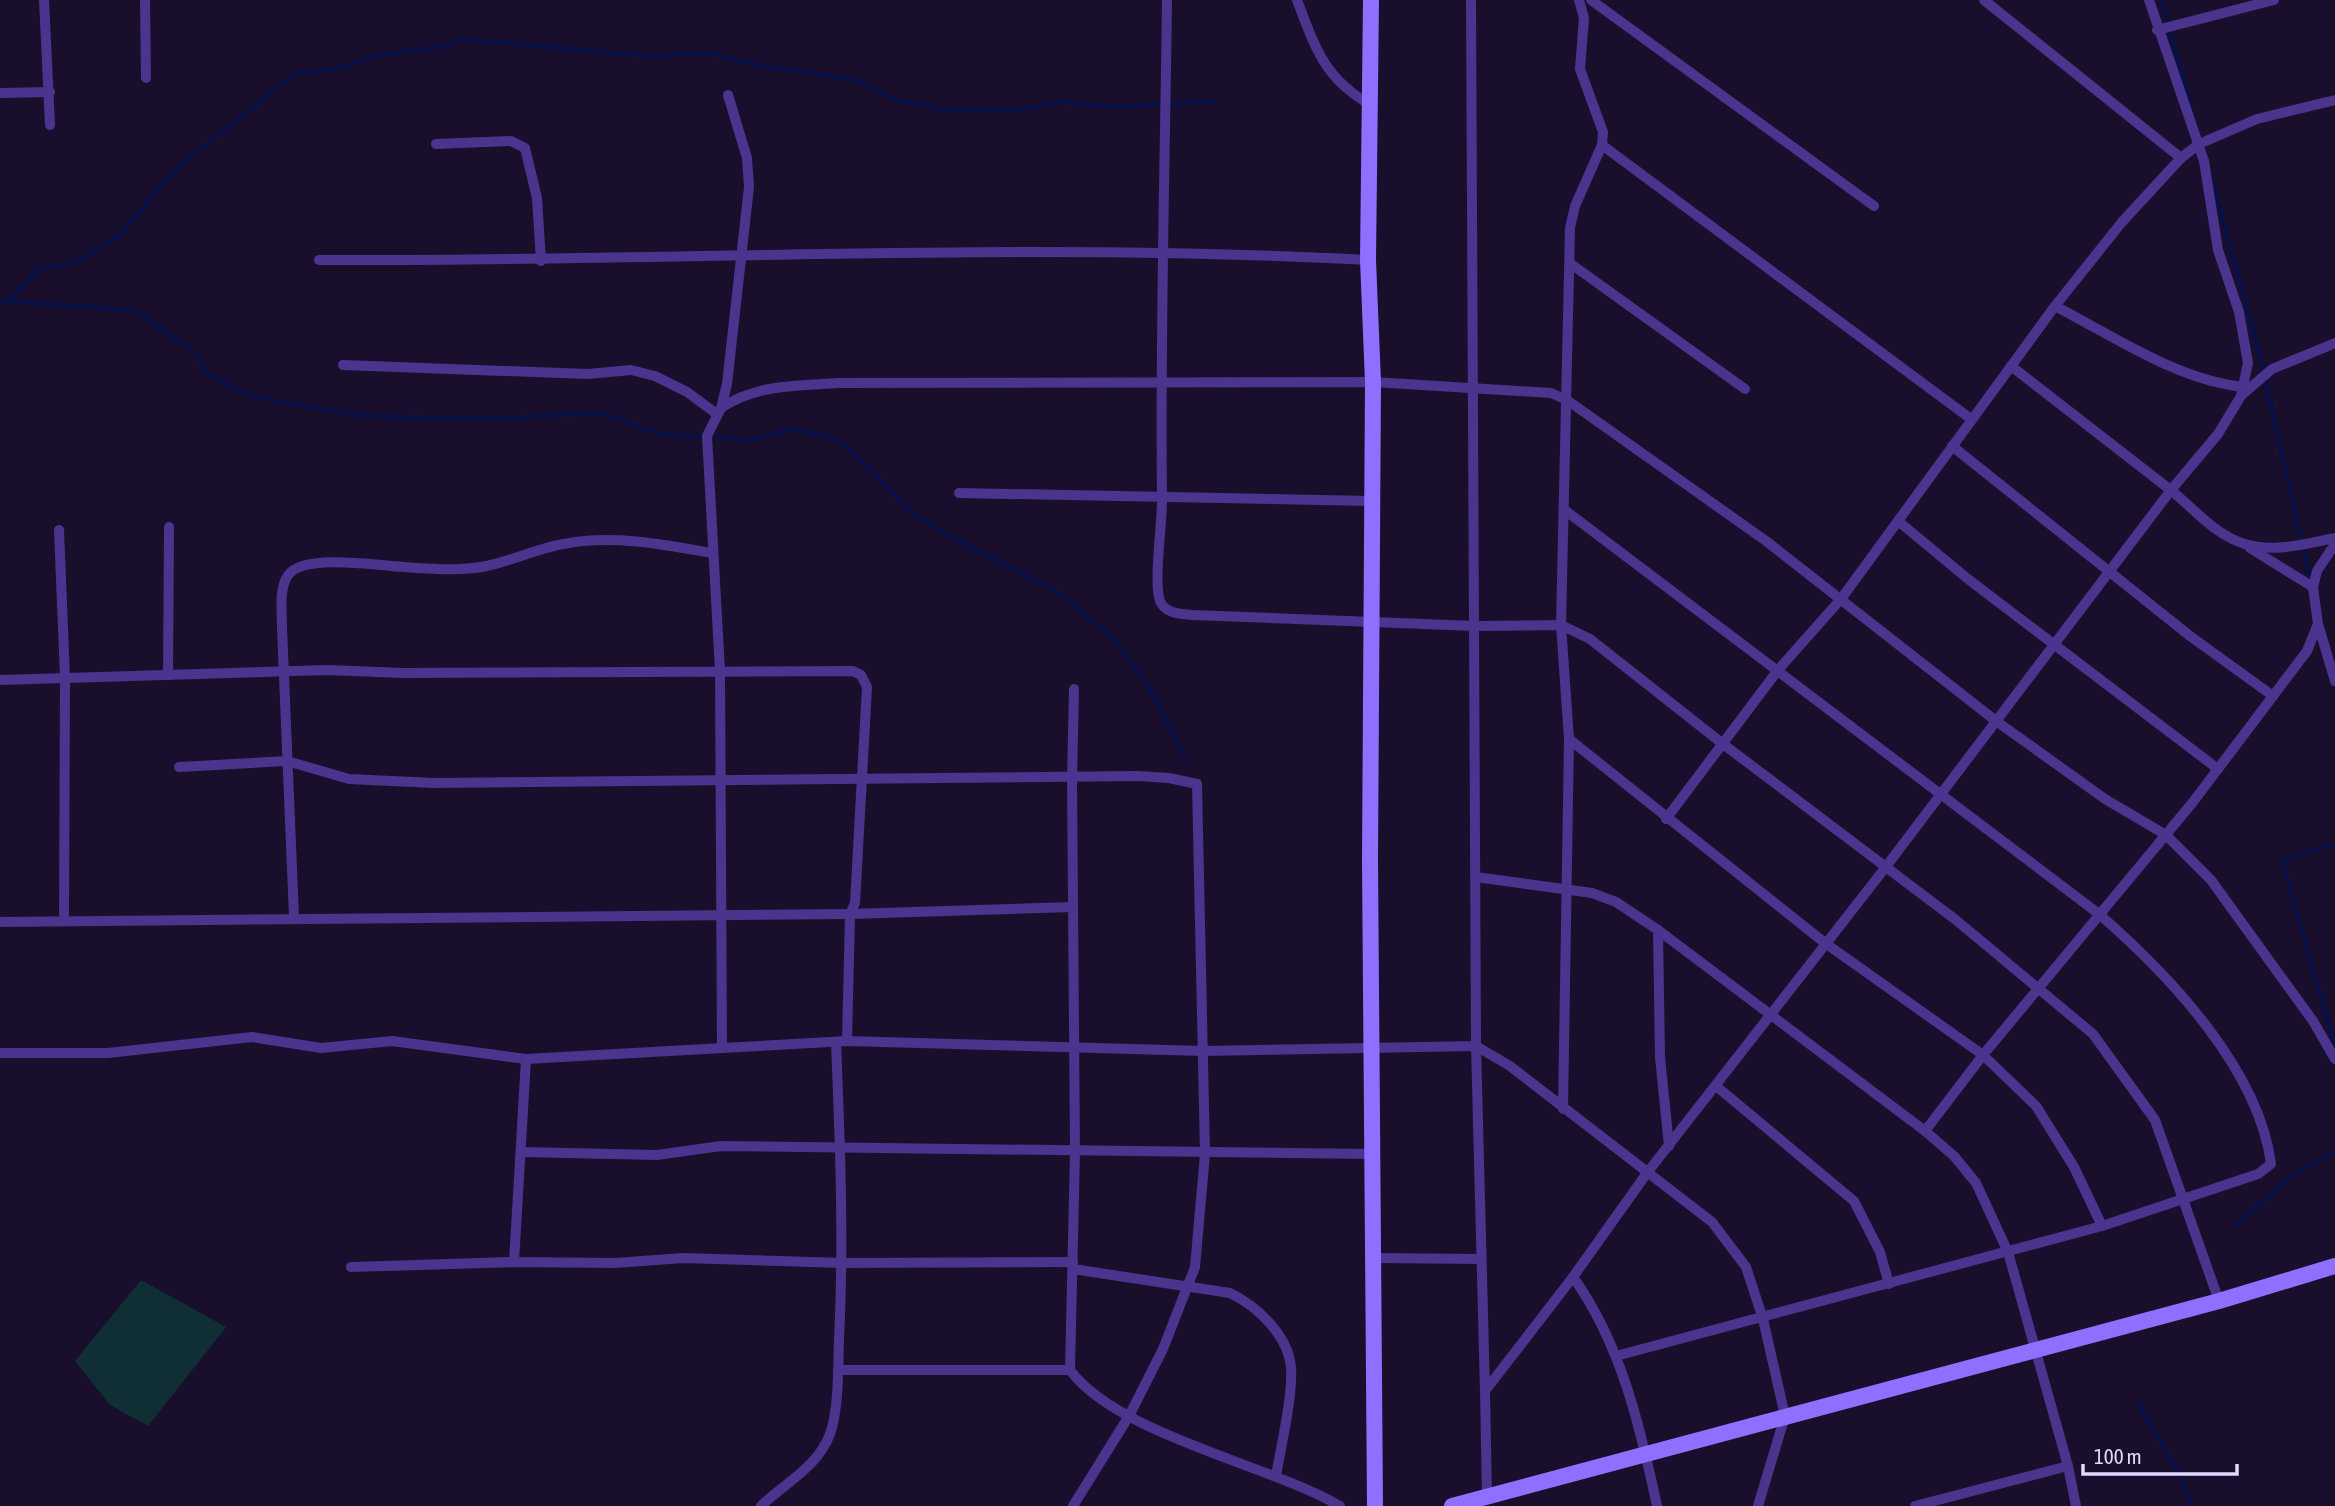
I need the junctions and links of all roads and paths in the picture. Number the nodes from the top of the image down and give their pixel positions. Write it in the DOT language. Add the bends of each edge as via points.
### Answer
graph roads {
  1 [pos="44,0"];
  2 [pos="145,0"];
  3 [pos="1167,0"];
  4 [pos="1297,0"];
  5 [pos="1371,0"];
  6 [pos="1471,0"];
  7 [pos="1579,0"];
  8 [pos="1591,0"];
  9 [pos="1984,0"];
  10 [pos="2149,0"];
  11 [pos="2274,0"];
  12 [pos="2157,30"];
  13 [pos="146,78"];
  14 [pos="50,92"];
  15 [pos="0,93"];
  16 [pos="728,94"];
  17 [pos="2335,100"];
  18 [pos="1371,105"];
  19 [pos="50,125"];
  20 [pos="436,144"];
  21 [pos="2199,144"];
  22 [pos="1602,145"];
  23 [pos="2181,158"];
  24 [pos="1874,205"];
  25 [pos="741,253"];
  26 [pos="1164,253"];
  27 [pos="319,260"];
  28 [pos="1368,260"];
  29 [pos="541,261"];
  30 [pos="1571,264"];
  31 [pos="2055,306"];
  32 [pos="2335,343"];
  33 [pos="343,365"];
  34 [pos="2011,366"];
  35 [pos="1373,382"];
  36 [pos="1160,384"];
  37 [pos="1474,388"];
  38 [pos="1745,389"];
  39 [pos="2242,391"];
  40 [pos="1567,400"];
  41 [pos="719,411"];
  42 [pos="1971,419"];
  43 [pos="1952,446"];
  44 [pos="2171,490"];
  45 [pos="959,494"];
  46 [pos="1163,499"];
  47 [pos="1372,501"];
  48 [pos="1566,511"];
  49 [pos="1898,521"];
  50 [pos="169,527"];
  51 [pos="59,530"];
  52 [pos="2335,538"];
  53 [pos="2244,544"];
  54 [pos="2335,544"];
  55 [pos="712,553"];
  56 [pos="2111,573"];
  57 [pos="2313,587"];
  58 [pos="1841,599"];
  59 [pos="1371,623"];
  60 [pos="2318,624"];
  61 [pos="1561,625"];
  62 [pos="1475,626"];
  63 [pos="2054,645"];
  64 [pos="1779,670"];
  65 [pos="720,671"];
  66 [pos="284,672"];
  67 [pos="168,675"];
  68 [pos="65,677"];
  69 [pos="0,680"];
  70 [pos="2335,681"];
  71 [pos="1074,689"];
  72 [pos="2273,696"];
  73 [pos="1996,720"];
  74 [pos="1569,739"];
  75 [pos="1723,744"];
  76 [pos="287,761"];
  77 [pos="179,767"];
  78 [pos="2218,769"];
  79 [pos="862,777"];
  80 [pos="1072,779"];
  81 [pos="721,782"];
  82 [pos="1938,795"];
  83 [pos="1666,820"];
  84 [pos="2166,835"];
  85 [pos="1885,868"];
  86 [pos="1476,877"];
  87 [pos="1568,887"];
  88 [pos="1073,907"];
  89 [pos="849,914"];
  90 [pos="2099,914"];
  91 [pos="723,916"];
  92 [pos="293,917"];
  93 [pos="64,920"];
  94 [pos="0,922"];
  95 [pos="1658,930"];
  96 [pos="1825,943"];
  97 [pos="2039,987"];
  98 [pos="1771,1015"];
  99 [pos="841,1042"];
  100 [pos="1372,1046"];
  101 [pos="1476,1046"];
  102 [pos="722,1048"];
  103 [pos="1075,1048"];
  104 [pos="1203,1051"];
  105 [pos="0,1053"];
  106 [pos="1983,1055"];
  107 [pos="526,1059"];
  108 [pos="2335,1059"];
  109 [pos="1716,1086"];
  110 [pos="1563,1109"];
  111 [pos="1925,1131"];
  112 [pos="1669,1146"];
  113 [pos="841,1147"];
  114 [pos="521,1152"];
  115 [pos="1075,1152"];
  116 [pos="1205,1154"];
  117 [pos="1374,1154"];
  118 [pos="1647,1173"];
  119 [pos="2183,1199"];
  120 [pos="2102,1226"];
  121 [pos="2008,1252"];
  122 [pos="1375,1258"];
  123 [pos="1481,1259"];
  124 [pos="514,1262"];
  125 [pos="843,1263"];
  126 [pos="1073,1266"];
  127 [pos="2335,1266"];
  128 [pos="351,1267"];
  129 [pos="1573,1276"];
  130 [pos="1889,1284"];
  131 [pos="1190,1287"];
  132 [pos="2219,1301"];
  133 [pos="1763,1319"];
  134 [pos="2036,1349"];
  135 [pos="1616,1356"];
  136 [pos="838,1370"];
  137 [pos="1070,1370"];
  138 [pos="1485,1391"];
  139 [pos="1129,1416"];
  140 [pos="1785,1416"];
  141 [pos="1646,1453"];
  142 [pos="2068,1466"];
  143 [pos="1276,1476"];
  144 [pos="1487,1496"];
  145 [pos="1944,1503"];
  146 [pos="1459,1505"];
  147 [pos="761,1506"];
  148 [pos="1073,1506"];
  149 [pos="1340,1506"];
  150 [pos="1375,1506"];
  151 [pos="1657,1506"];
  152 [pos="1758,1506"];
  153 [pos="1914,1506"];
  154 [pos="2076,1506"];
  1 -- 14 [label="street"];
  2 -- 13 [label="street"];
  3 -- 26 [label="street"];
  4 -- 18 [label="street" via="1320,60 1353,95"];
  5 -- 18 [label="main road"];
  6 -- 37 [label="street"];
  7 -- 22 [label="street" via="1584,18 1580,69 1603,132"];
  8 -- 24 [label="street"];
  9 -- 23 [label="street"];
  10 -- 12 [label="street"];
  11 -- 12 [label="street"];
  12 -- 21 [label="street"];
  14 -- 15 [label="street"];
  14 -- 19 [label="street"];
  16 -- 25 [label="street" via="747,158"];
  17 -- 21 [label="street" via="2257,119"];
  18 -- 28 [label="main road"];
  20 -- 29 [label="street" via="511,141 525,148 537,198"];
  21 -- 23 [label="street"];
  21 -- 39 [label="street" via="2220,257 2246,340 2248,363"];
  22 -- 30 [label="street" via="1575,206"];
  22 -- 42 [label="street"];
  23 -- 31 [label="street"];
  25 -- 26 [label="street"];
  25 -- 29 [label="street"];
  25 -- 41 [label="street" via="735,330"];
  26 -- 28 [label="street"];
  26 -- 36 [label="street"];
  27 -- 29 [label="street"];
  28 -- 35 [label="main road"];
  30 -- 38 [label="street"];
  30 -- 40 [label="street"];
  31 -- 34 [label="street"];
  31 -- 39 [label="street" via="2193,376"];
  32 -- 39 [label="street" via="2272,369"];
  33 -- 41 [label="street" via="588,374 631,370 655,376"];
  34 -- 42 [label="street"];
  34 -- 44 [label="street"];
  35 -- 36 [label="street"];
  35 -- 37 [label="street"];
  35 -- 47 [label="main road"];
  36 -- 41 [label="street" via="838,383 762,389 734,398"];
  36 -- 46 [label="street"];
  37 -- 40 [label="street" via="1551,393"];
  37 -- 62 [label="street"];
  39 -- 44 [label="street" via="2218,433"];
  40 -- 48 [label="street"];
  40 -- 58 [label="street"];
  41 -- 55 [label="street" via="707,436"];
  42 -- 43 [label="street"];
  43 -- 49 [label="street"];
  43 -- 56 [label="street"];
  44 -- 53 [label="street" via="2222,534"];
  44 -- 56 [label="street"];
  45 -- 46 [label="street"];
  46 -- 47 [label="street"];
  46 -- 59 [label="street" via="1159,588 1160,601 1169,611"];
  47 -- 59 [label="main road"];
  48 -- 61 [label="street"];
  48 -- 64 [label="street"];
  49 -- 58 [label="street"];
  49 -- 63 [label="street"];
  50 -- 67 [label="street"];
  51 -- 68 [label="street"];
  52 -- 53 [label="street" via="2288,548"];
  53 -- 57 [label="street"];
  54 -- 57 [label="street" via="2316,571"];
  55 -- 65 [label="street"];
  55 -- 66 [label="street" via="603,540 570,542 483,566 304,564 290,572 283,588"];
  56 -- 63 [label="street"];
  56 -- 72 [label="street"];
  57 -- 60 [label="street"];
  58 -- 64 [label="street"];
  58 -- 73 [label="street"];
  59 -- 62 [label="street"];
  59 -- 100 [label="main road"];
  60 -- 70 [label="street"];
  60 -- 72 [label="street" via="2307,651"];
  61 -- 62 [label="street"];
  61 -- 74 [label="street"];
  61 -- 75 [label="street" via="1590,639"];
  62 -- 86 [label="street"];
  63 -- 73 [label="street"];
  63 -- 78 [label="street"];
  64 -- 75 [label="street"];
  64 -- 82 [label="street"];
  65 -- 66 [label="street"];
  65 -- 79 [label="street" via="853,671 861,675 867,687"];
  65 -- 81 [label="street"];
  66 -- 67 [label="street"];
  66 -- 76 [label="street"];
  67 -- 68 [label="street"];
  68 -- 69 [label="street"];
  68 -- 93 [label="street"];
  71 -- 80 [label="street"];
  72 -- 78 [label="street"];
  73 -- 82 [label="street"];
  73 -- 84 [label="street" via="2105,799"];
  74 -- 83 [label="street"];
  74 -- 87 [label="street"];
  75 -- 83 [label="street"];
  75 -- 85 [label="street"];
  76 -- 77 [label="street"];
  76 -- 81 [label="street" via="337,777 402,783"];
  76 -- 92 [label="street"];
  78 -- 84 [label="street"];
  79 -- 80 [label="street"];
  79 -- 81 [label="street"];
  79 -- 89 [label="street" via="855,902"];
  80 -- 88 [label="street"];
  80 -- 104 [label="street" via="1170,778 1199,788"];
  81 -- 91 [label="street"];
  82 -- 85 [label="street"];
  82 -- 90 [label="street"];
  83 -- 96 [label="street"];
  84 -- 90 [label="street"];
  84 -- 108 [label="street" via="2218,889 2314,1021"];
  85 -- 96 [label="street"];
  85 -- 97 [label="street"];
  86 -- 87 [label="street"];
  86 -- 101 [label="street"];
  87 -- 95 [label="street" via="1616,902"];
  87 -- 110 [label="street"];
  88 -- 89 [label="street"];
  88 -- 103 [label="street"];
  89 -- 91 [label="street"];
  89 -- 99 [label="street"];
  90 -- 97 [label="street"];
  90 -- 119 [label="street" via="2148,956 2192,1006 2233,1064 2270,1154 2268,1170"];
  91 -- 92 [label="street"];
  91 -- 102 [label="street"];
  92 -- 93 [label="street"];
  93 -- 94 [label="street"];
  95 -- 98 [label="street"];
  95 -- 112 [label="street" via="1660,1057"];
  96 -- 98 [label="street"];
  96 -- 106 [label="street"];
  97 -- 106 [label="street"];
  97 -- 119 [label="street" via="2093,1034 2132,1085 2155,1120"];
  98 -- 109 [label="street"];
  98 -- 111 [label="street"];
  99 -- 102 [label="street"];
  99 -- 103 [label="street"];
  99 -- 113 [label="street"];
  100 -- 101 [label="street"];
  100 -- 104 [label="street"];
  100 -- 117 [label="main road"];
  101 -- 110 [label="street" via="1510,1066"];
  101 -- 123 [label="street"];
  102 -- 107 [label="street"];
  103 -- 104 [label="street"];
  103 -- 115 [label="street"];
  104 -- 116 [label="street"];
  105 -- 107 [label="street" via="122,1052 252,1037 313,1048 392,1041"];
  106 -- 111 [label="street"];
  106 -- 120 [label="street" via="2043,1116"];
  107 -- 114 [label="street"];
  109 -- 112 [label="street"];
  109 -- 130 [label="street" via="1854,1201 1880,1252"];
  110 -- 118 [label="street"];
  111 -- 121 [label="street" via="1976,1183"];
  112 -- 118 [label="street"];
  113 -- 114 [label="street" via="721,1146 657,1155"];
  113 -- 115 [label="street"];
  113 -- 125 [label="street"];
  114 -- 124 [label="street"];
  115 -- 116 [label="street"];
  115 -- 126 [label="street"];
  116 -- 117 [label="street"];
  116 -- 131 [label="street"];
  117 -- 122 [label="main road"];
  118 -- 129 [label="street"];
  118 -- 133 [label="street" via="1712,1222 1732,1244 1746,1267"];
  119 -- 120 [label="street"];
  119 -- 132 [label="street"];
  120 -- 121 [label="street"];
  121 -- 130 [label="street"];
  121 -- 134 [label="street"];
  122 -- 123 [label="street"];
  122 -- 150 [label="main road"];
  123 -- 138 [label="street"];
  124 -- 125 [label="street" via="700,1258"];
  124 -- 128 [label="street"];
  125 -- 126 [label="street"];
  125 -- 136 [label="street"];
  126 -- 131 [label="street"];
  126 -- 137 [label="street"];
  127 -- 132 [label="main road"];
  129 -- 135 [label="street"];
  129 -- 138 [label="street"];
  130 -- 133 [label="street"];
  131 -- 139 [label="street"];
  131 -- 143 [label="street" via="1230,1293 1251,1303 1285,1349 1291,1366"];
  132 -- 134 [label="main road"];
  133 -- 135 [label="street"];
  133 -- 140 [label="street"];
  134 -- 140 [label="main road"];
  134 -- 142 [label="street"];
  135 -- 141 [label="street"];
  136 -- 137 [label="street"];
  136 -- 147 [label="street" via="831,1433 820,1453"];
  137 -- 139 [label="street" via="1093,1395"];
  138 -- 144 [label="street"];
  139 -- 143 [label="street"];
  139 -- 148 [label="street"];
  140 -- 141 [label="main road"];
  140 -- 152 [label="street"];
  141 -- 144 [label="main road"];
  141 -- 151 [label="street"];
  142 -- 145 [label="street"];
  142 -- 154 [label="street"];
  143 -- 149 [label="street"];
  144 -- 146 [label="main road"];
  145 -- 153 [label="street"];
}
